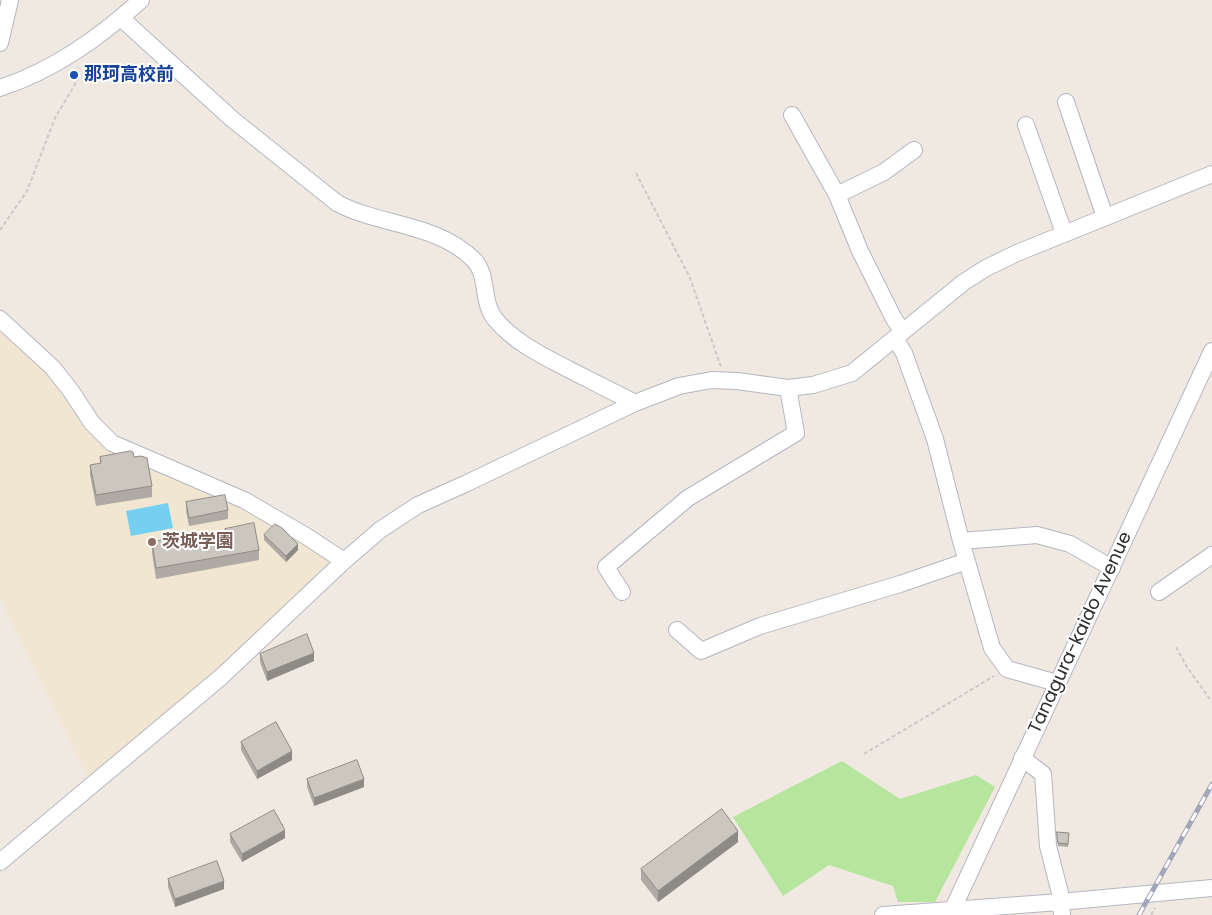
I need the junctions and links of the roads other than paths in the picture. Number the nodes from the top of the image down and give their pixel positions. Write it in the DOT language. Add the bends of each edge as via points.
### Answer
graph roads {
  1 [pos="10,0"];
  2 [pos="141,0"];
  3 [pos="121,18"];
  4 [pos="0,43"];
  5 [pos="1,85"];
  6 [pos="1066,102"];
  7 [pos="792,115"];
  8 [pos="1026,125"];
  9 [pos="914,150"];
  10 [pos="1212,174"];
  11 [pos="837,195"];
  12 [pos="1105,218"];
  13 [pos="1064,233"];
  14 [pos="0,319"];
  15 [pos="899,336"];
  16 [pos="1212,351"];
  17 [pos="788,388"];
  18 [pos="635,403"];
  19 [pos="961,541"];
  20 [pos="1212,555"];
  21 [pos="344,561"];
  22 [pos="967,561"];
  23 [pos="1112,568"];
  24 [pos="622,592"];
  25 [pos="1158,592"];
  26 [pos="677,630"];
  27 [pos="1057,683"];
  28 [pos="1022,758"];
  29 [pos="0,862"];
  30 [pos="1212,888"];
  31 [pos="1061,908"];
  32 [pos="951,913"];
  33 [pos="883,915"];
  1 -- 4 [label="street"];
  2 -- 3 [label="street"];
  3 -- 5 [label="street" via="79,49 33,75"];
  3 -- 18 [label="street" via="232,119 337,203 352,211 423,230 456,245 474,259 480,268 494,318 527,348"];
  6 -- 12 [label="street"];
  7 -- 11 [label="street"];
  8 -- 13 [label="street"];
  9 -- 11 [label="street" via="884,172"];
  10 -- 12 [label="street"];
  11 -- 15 [label="street"];
  12 -- 13 [label="street"];
  13 -- 15 [label="street" via="986,268 964,282"];
  14 -- 21 [label="street" via="53,368 92,423 112,443 244,500"];
  15 -- 17 [label="street" via="852,373 813,385"];
  15 -- 19 [label="street" via="935,439"];
  16 -- 23 [label="street, Tanagura-kaido Avenue"];
  17 -- 18 [label="street" via="712,380 679,386"];
  17 -- 24 [label="street" via="796,433 688,498 606,568"];
  18 -- 21 [label="street" via="418,505 380,530"];
  19 -- 22 [label="street"];
  19 -- 23 [label="street" via="1037,535 1070,544"];
  20 -- 25 [label="street"];
  21 -- 29 [label="street" via="221,677"];
  22 -- 26 [label="street" via="760,626 700,651"];
  22 -- 27 [label="street" via="992,648 1007,669"];
  23 -- 27 [label="street, Tanagura-kaido Avenue"];
  27 -- 28 [label="street, Tanagura-kaido Avenue"];
  28 -- 31 [label="street" via="1043,774 1048,846"];
  28 -- 32 [label="street, Tanagura-kaido Avenue"];
  30 -- 31 [label="street"];
  31 -- 32 [label="street"];
  32 -- 33 [label="street"];
}
